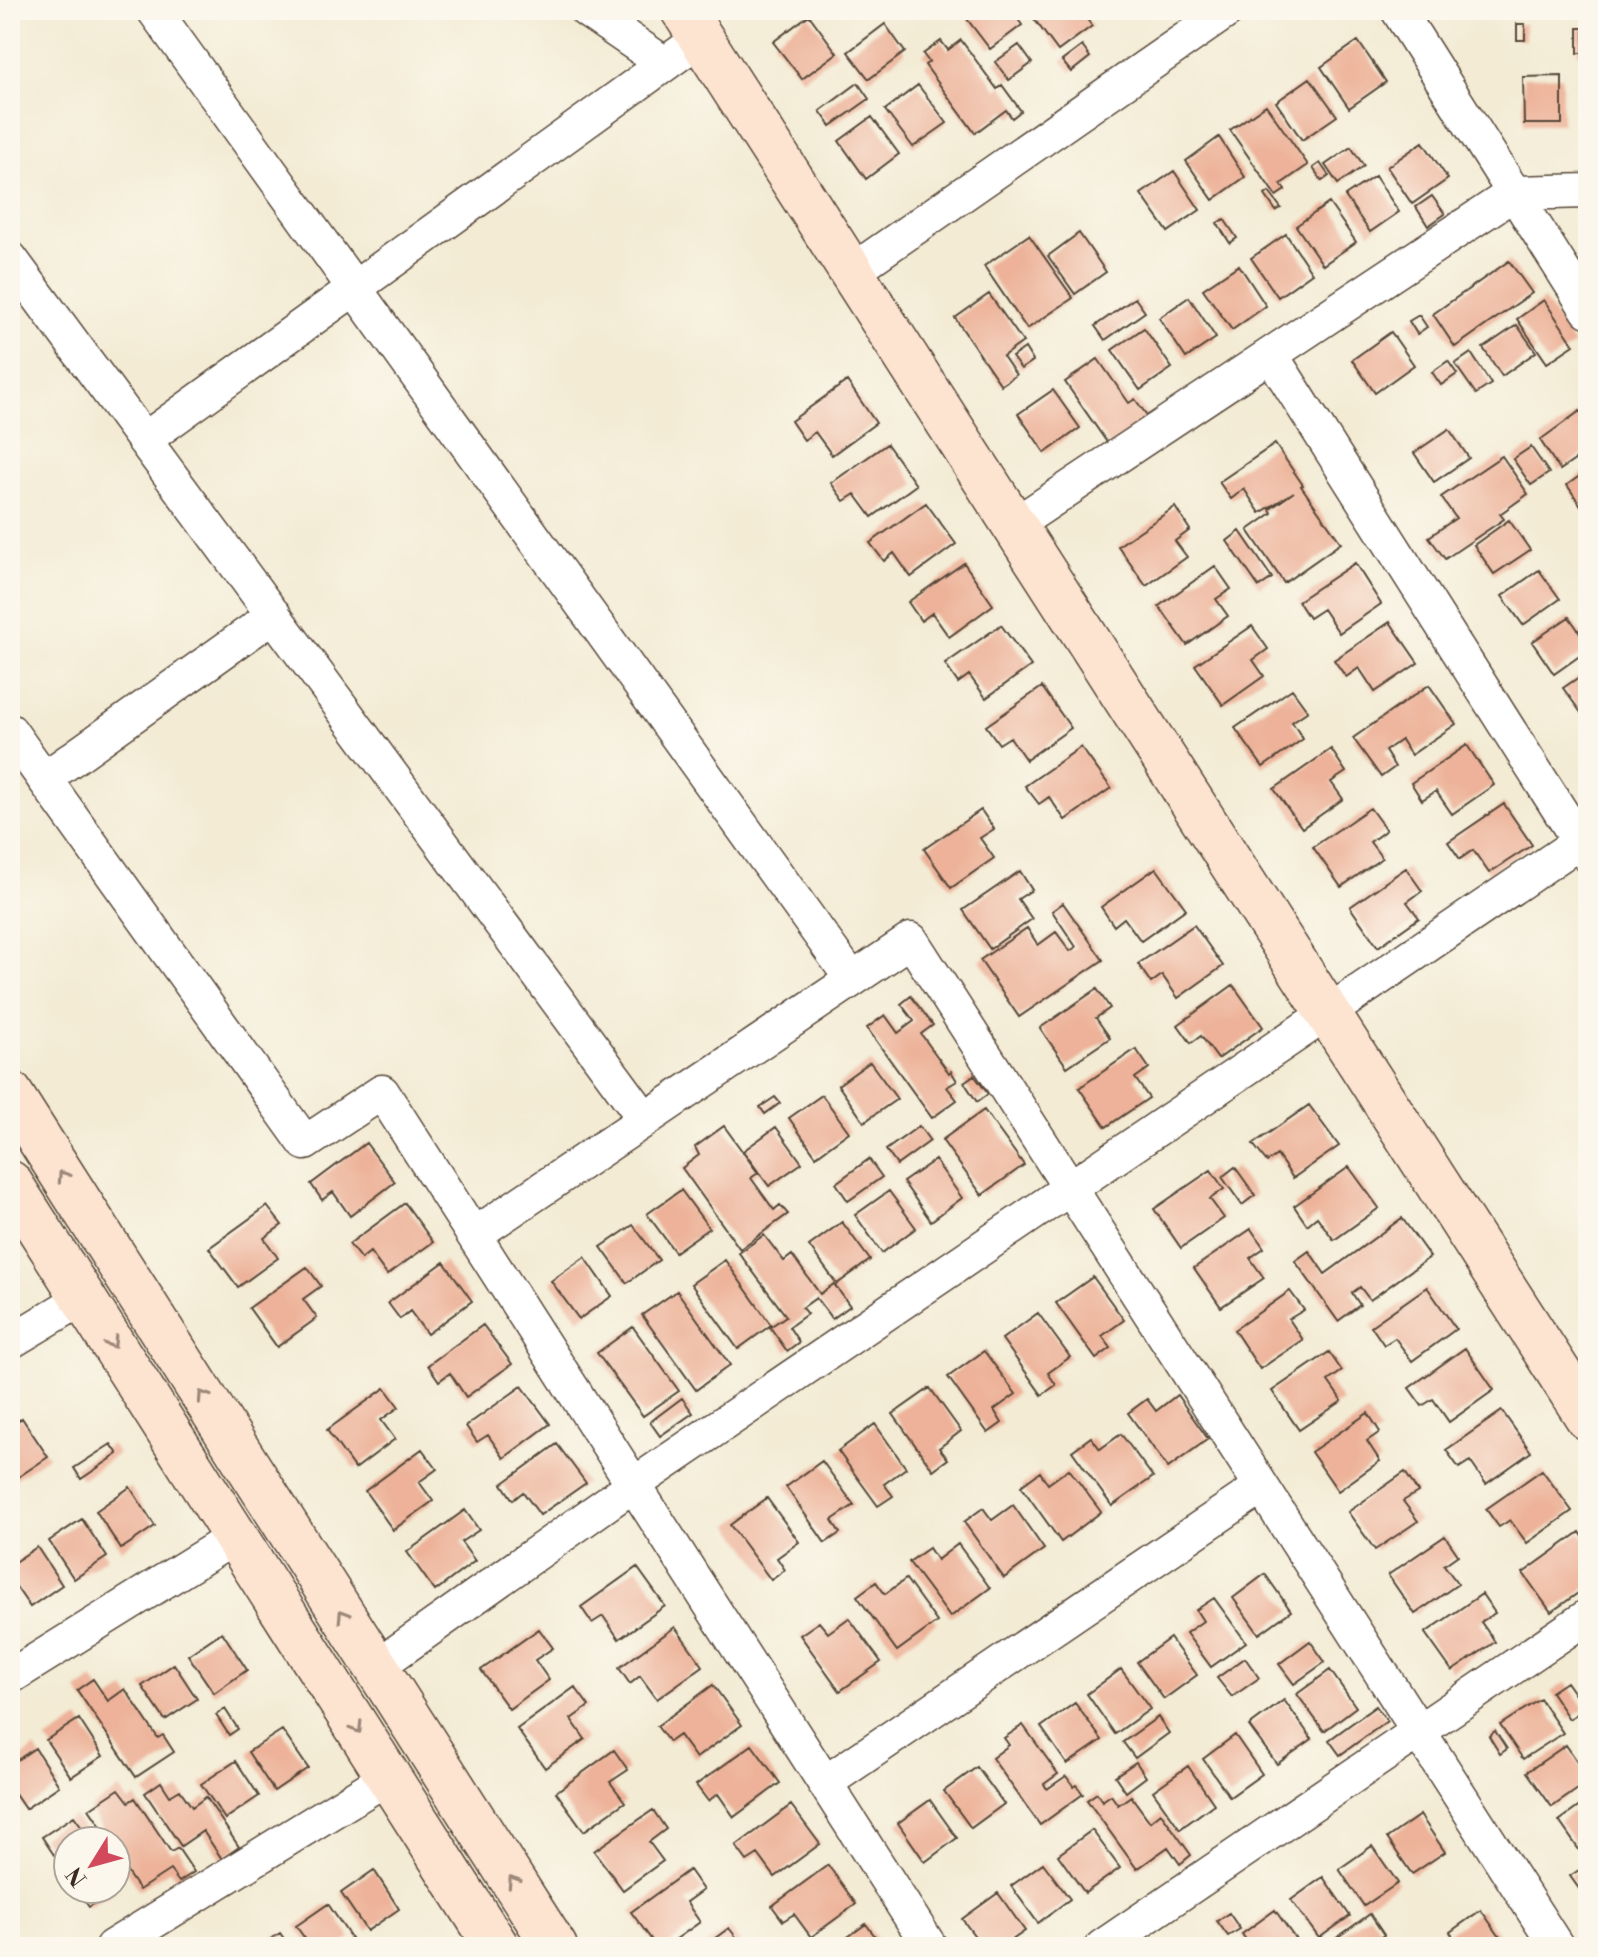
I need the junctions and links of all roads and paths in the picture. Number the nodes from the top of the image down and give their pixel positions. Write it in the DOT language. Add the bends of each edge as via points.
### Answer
graph roads {
  1 [pos="154,10"];
  2 [pos="586,10"];
  3 [pos="1228,10"];
  4 [pos="1398,10"];
  5 [pos="695,20"];
  6 [pos="665,64"];
  7 [pos="1588,191"];
  8 [pos="1514,193"];
  9 [pos="10,258"];
  10 [pos="851,272"];
  11 [pos="354,288"];
  12 [pos="1588,310"];
  13 [pos="1271,355"];
  14 [pos="144,440"];
  15 [pos="1014,525"];
  16 [pos="274,615"];
  17 [pos="10,731"];
  18 [pos="44,779"];
  19 [pos="1585,844"];
  20 [pos="852,979"];
  21 [pos="1328,1013"];
  22 [pos="10,1093"];
  23 [pos="645,1119"];
  24 [pos="10,1183"];
  25 [pos="1070,1189"];
  26 [pos="474,1235"];
  27 [pos="83,1298"];
  28 [pos="10,1342"];
  29 [pos="1588,1418"];
  30 [pos="633,1485"];
  31 [pos="1261,1487"];
  32 [pos="235,1537"];
  33 [pos="1588,1616"];
  34 [pos="376,1667"];
  35 [pos="10,1677"];
  36 [pos="1419,1732"];
  37 [pos="388,1777"];
  38 [pos="825,1783"];
  39 [pos="112,1947"];
  40 [pos="497,1947"];
  41 [pos="555,1947"];
  42 [pos="930,1947"];
  43 [pos="1102,1947"];
  44 [pos="1557,1947"];
  1 -- 11 [label="street"];
  2 -- 6 [label="street"];
  3 -- 10 [label="street"];
  4 -- 8 [label="street"];
  5 -- 6 [label="street"];
  5 -- 10 [label="street"];
  6 -- 11 [label="street"];
  7 -- 8 [label="street"];
  8 -- 12 [label="street"];
  8 -- 13 [label="street"];
  9 -- 14 [label="street"];
  10 -- 15 [label="street"];
  11 -- 14 [label="street"];
  11 -- 20 [label="street"];
  13 -- 15 [label="street"];
  13 -- 19 [label="street"];
  14 -- 16 [label="street"];
  15 -- 21 [label="street"];
  16 -- 18 [label="street"];
  16 -- 23 [label="street"];
  17 -- 18 [label="street"];
  18 -- 26 [label="street" via="305,1143 382,1092"];
  19 -- 21 [label="street"];
  20 -- 23 [label="street"];
  20 -- 25 [label="street" via="911,940"];
  21 -- 25 [label="street"];
  21 -- 29 [label="street"];
  34 -- 22 [label="street, one-way"];
  23 -- 26 [label="street"];
  24 -- 27 [label="street"];
  25 -- 30 [label="street"];
  25 -- 31 [label="street"];
  26 -- 30 [label="street"];
  27 -- 28 [label="street"];
  27 -- 32 [label="street, one-way"];
  30 -- 34 [label="street"];
  30 -- 38 [label="street"];
  31 -- 36 [label="street"];
  31 -- 38 [label="street"];
  32 -- 35 [label="street"];
  32 -- 37 [label="street, one-way"];
  33 -- 36 [label="street"];
  41 -- 34 [label="street, one-way"];
  36 -- 43 [label="street"];
  36 -- 44 [label="street"];
  37 -- 39 [label="street"];
  37 -- 40 [label="street"];
  38 -- 42 [label="street"];
}
